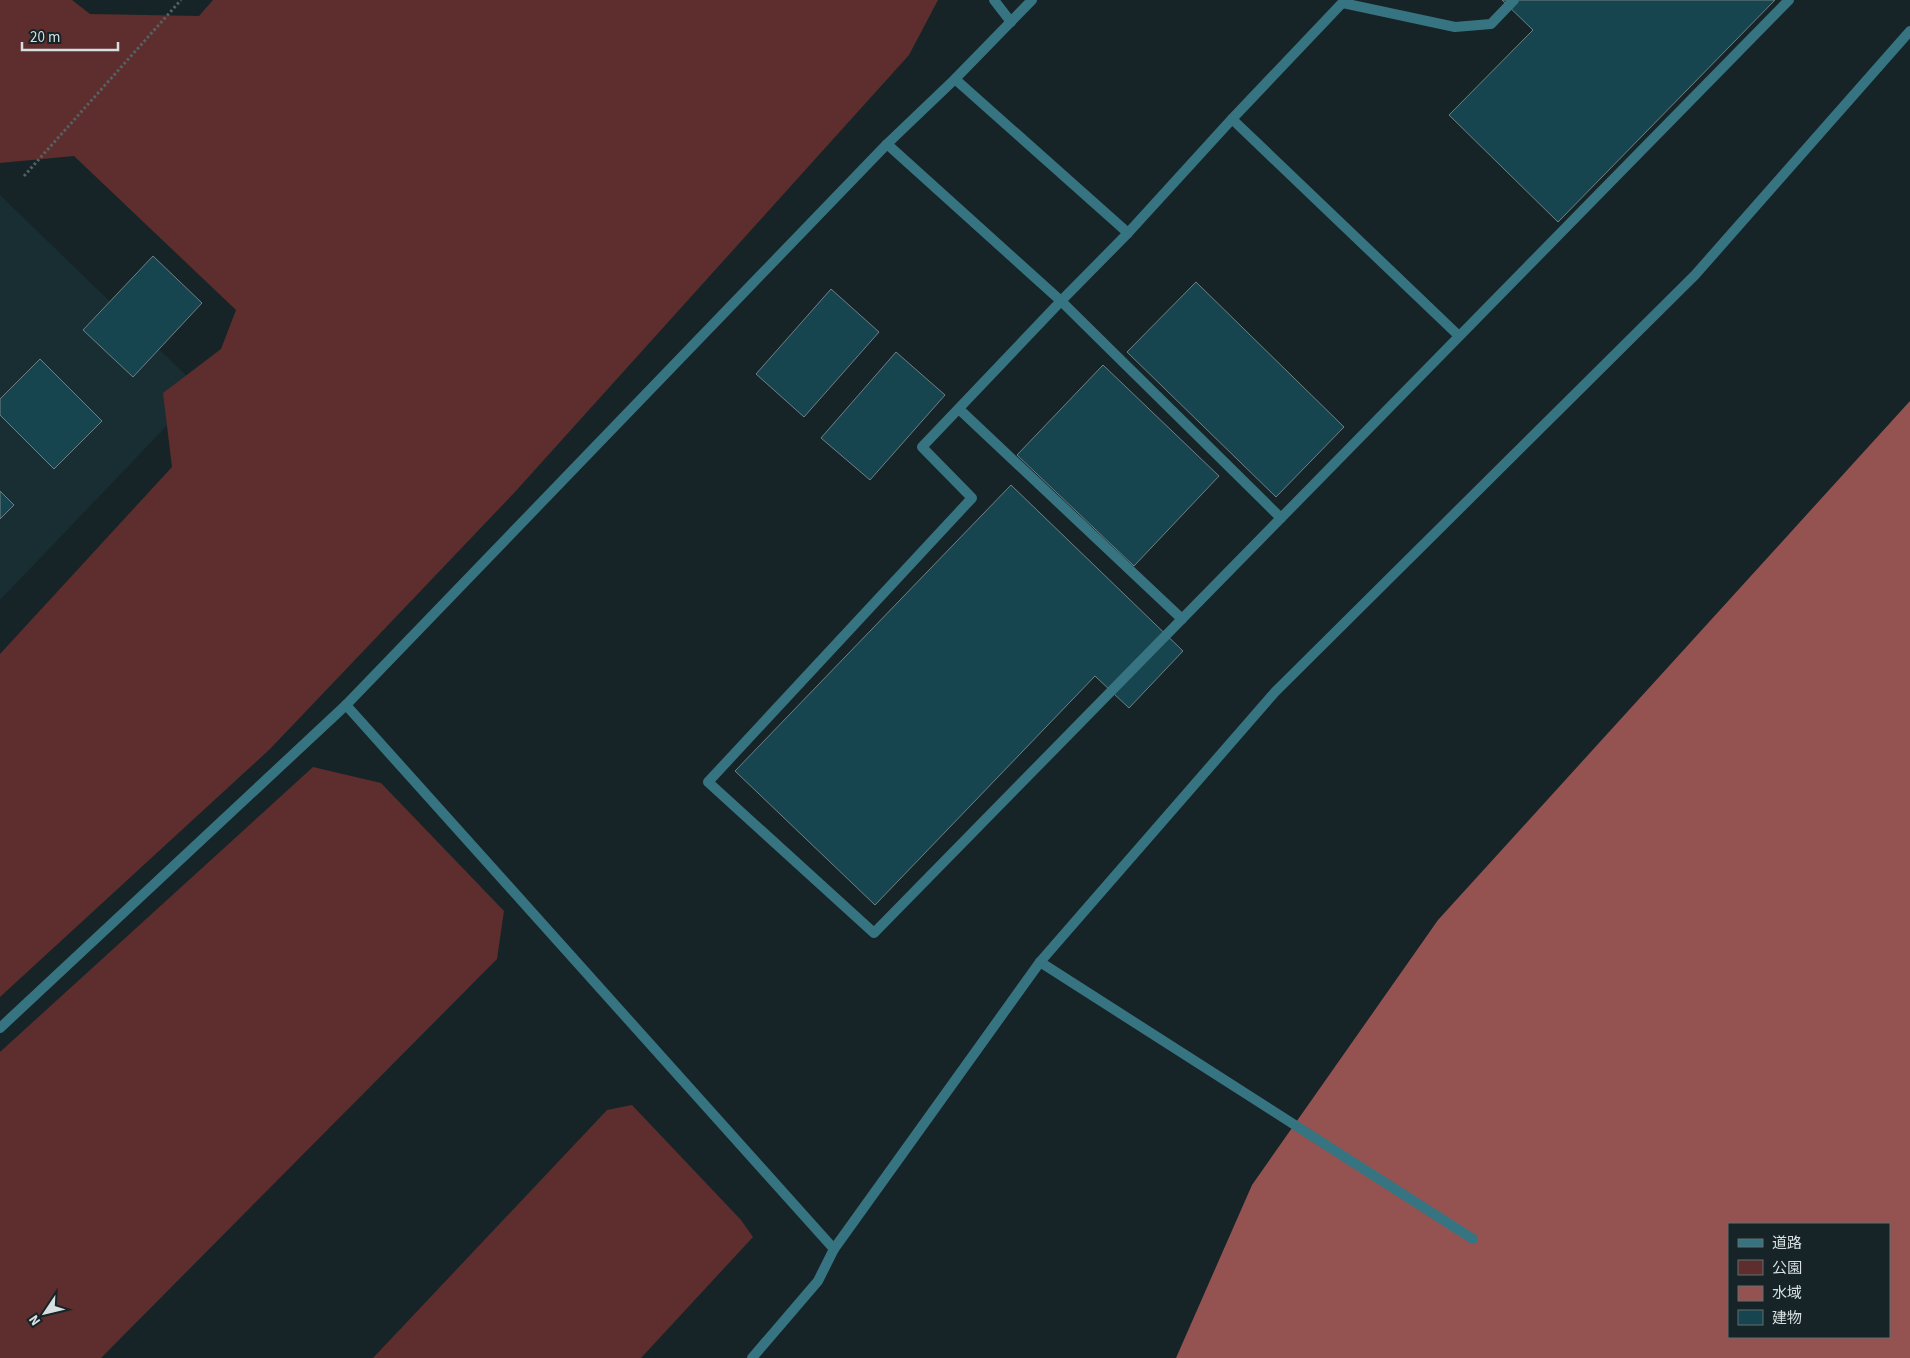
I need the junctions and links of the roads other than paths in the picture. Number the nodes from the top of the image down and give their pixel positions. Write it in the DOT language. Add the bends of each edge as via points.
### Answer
graph roads {
  1 [pos="994,0"];
  2 [pos="1032,0"];
  3 [pos="1514,0"];
  4 [pos="1789,0"];
  5 [pos="1344,1"];
  6 [pos="1011,22"];
  7 [pos="1910,31"];
  8 [pos="955,79"];
  9 [pos="1232,119"];
  10 [pos="888,144"];
  11 [pos="1128,233"];
  12 [pos="1061,301"];
  13 [pos="1459,336"];
  14 [pos="959,409"];
  15 [pos="1280,518"];
  16 [pos="1182,619"];
  17 [pos="346,705"];
  18 [pos="1040,962"];
  19 [pos="0,1028"];
  20 [pos="1472,1239"];
  21 [pos="834,1249"];
  22 [pos="752,1358"];
  1 -- 6 [label="street"];
  2 -- 6 [label="street"];
  3 -- 5 [label="street" via="1491,24 1455,27"];
  4 -- 13 [label="street"];
  5 -- 9 [label="street"];
  6 -- 8 [label="street"];
  7 -- 18 [label="street" via="1694,275 1276,692"];
  8 -- 10 [label="street"];
  8 -- 11 [label="street"];
  9 -- 11 [label="street"];
  9 -- 13 [label="street"];
  10 -- 12 [label="street"];
  10 -- 17 [label="street"];
  11 -- 12 [label="street"];
  12 -- 14 [label="street"];
  12 -- 15 [label="street"];
  13 -- 15 [label="street"];
  14 -- 16 [label="street"];
  14 -- 16 [label="street" via="922,447 972,498 708,782 874,934"];
  15 -- 16 [label="street"];
  17 -- 19 [label="street"];
  17 -- 21 [label="street"];
  18 -- 20 [label="street"];
  18 -- 21 [label="street"];
  21 -- 22 [label="street" via="818,1281"];
}
